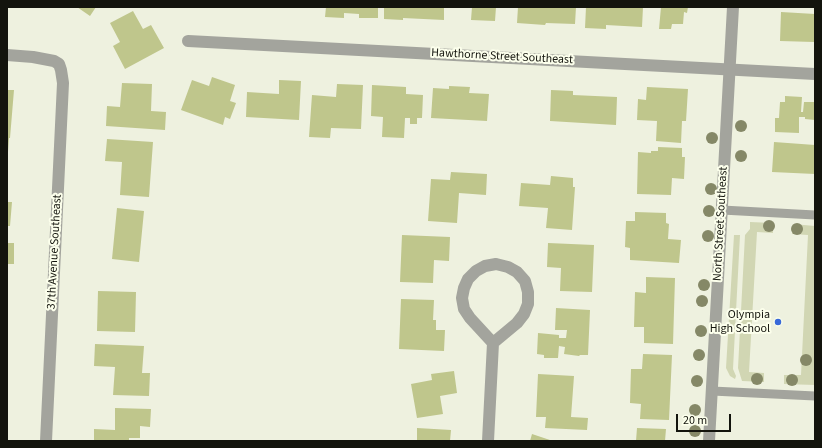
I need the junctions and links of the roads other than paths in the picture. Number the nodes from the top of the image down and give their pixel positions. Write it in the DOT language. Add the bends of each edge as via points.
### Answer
graph roads {
  1 [pos="733,7"];
  2 [pos="188,41"];
  3 [pos="7,55"];
  4 [pos="729,70"];
  5 [pos="815,74"];
  6 [pos="722,210"];
  7 [pos="815,215"];
  8 [pos="493,343"];
  9 [pos="712,391"];
  10 [pos="815,396"];
  11 [pos="46,441"];
  12 [pos="488,441"];
  13 [pos="709,441"];
  1 -- 4 [label="street, North Street Southeast"];
  2 -- 4 [label="street, Hawthorne Street Southeast"];
  3 -- 11 [label="street, 37th Avenue Southeast" via="54,61 61,70 63,83"];
  4 -- 5 [label="street, Hawthorne Street Southeast"];
  4 -- 6 [label="street, North Street Southeast"];
  6 -- 7 [label="lane"];
  6 -- 9 [label="street, North Street Southeast"];
  8 -- 8 [label="street" via="517,323 528,304 525,281 508,266 496,264 476,271 468,279 462,298 464,309 470,318"];
  8 -- 12 [label="street"];
  9 -- 10 [label="lane"];
  9 -- 13 [label="street, North Street Southeast"];
}
